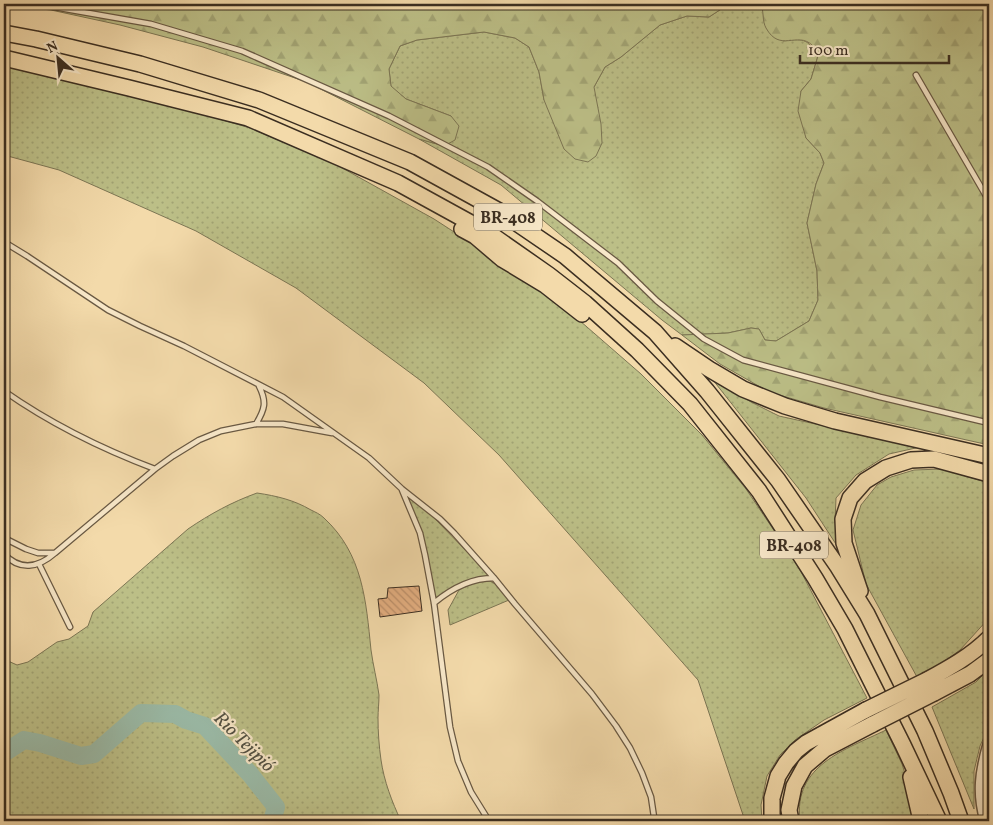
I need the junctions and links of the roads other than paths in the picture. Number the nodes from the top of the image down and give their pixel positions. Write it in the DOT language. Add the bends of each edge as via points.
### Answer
graph roads {
  1 [pos="37,4"];
  2 [pos="4,33"];
  3 [pos="4,58"];
  4 [pos="916,75"];
  5 [pos="989,201"];
  6 [pos="4,242"];
  7 [pos="655,332"];
  8 [pos="259,384"];
  9 [pos="4,391"];
  10 [pos="989,422"];
  11 [pos="256,424"];
  12 [pos="335,434"];
  13 [pos="989,456"];
  14 [pos="155,469"];
  15 [pos="989,474"];
  16 [pos="402,489"];
  17 [pos="4,538"];
  18 [pos="56,553"];
  19 [pos="4,554"];
  20 [pos="39,564"];
  21 [pos="494,578"];
  22 [pos="434,603"];
  23 [pos="867,614"];
  24 [pos="70,627"];
  25 [pos="989,638"];
  26 [pos="989,660"];
  27 [pos="903,744"];
  28 [pos="989,744"];
  29 [pos="951,793"];
  30 [pos="489,821"];
  31 [pos="653,821"];
  32 [pos="774,821"];
  33 [pos="791,821"];
  34 [pos="919,821"];
  35 [pos="939,821"];
  36 [pos="960,821"];
  37 [pos="970,821"];
  38 [pos="986,821"];
  1 -- 10 [label="lane" via="151,24 242,51 389,116 488,166 618,263 657,301 704,339 743,360 880,398"];
  2 -- 7 [label="highway, BR-408" via="140,64 259,100 410,162 499,211 565,256"];
  3 -- 27 [label="highway, BR-408" via="248,118 349,162 475,236 502,259 545,285 654,367 690,404 759,491 845,629"];
  4 -- 5 [label="lane"];
  6 -- 8 [label="lane" via="108,310"];
  7 -- 13 [label="highway" via="743,389 785,406 835,421"];
  7 -- 23 [label="highway, BR-408" via="778,480"];
  8 -- 11 [label="lane" via="265,404"];
  8 -- 12 [label="lane"];
  9 -- 14 [label="lane" via="83,439"];
  11 -- 12 [label="lane" via="282,424"];
  11 -- 14 [label="lane" via="221,431 199,440"];
  12 -- 16 [label="lane" via="369,458"];
  14 -- 18 [label="lane"];
  15 -- 23 [label="highway" via="934,459 911,460 886,468 865,481 850,498 843,519 844,543"];
  16 -- 21 [label="lane" via="454,532"];
  16 -- 22 [label="lane" via="420,533"];
  17 -- 18 [label="lane" via="38,553"];
  18 -- 20 [label="lane"];
  19 -- 20 [label="lane" via="18,565"];
  20 -- 24 [label="lane"];
  21 -- 22 [label="lane" via="474,580 456,587"];
  21 -- 31 [label="lane" via="616,726 642,773 651,797"];
  22 -- 30 [label="lane" via="450,727 458,761 471,792"];
  23 -- 29 [label="highway, BR-408" via="925,730"];
  25 -- 32 [label="highway, bridge" via="964,658 927,680 866,710 796,751 778,776 772,798"];
  26 -- 33 [label="highway, bridge" via="934,694 825,749 804,766 794,786 789,810"];
  27 -- 34 [label="highway" via="916,794"];
  27 -- 35 [label="highway, BR-408"];
  28 -- 38 [label="street" via="980,793"];
  29 -- 36 [label="highway, BR-408"];
  29 -- 37 [label="highway"];
}
